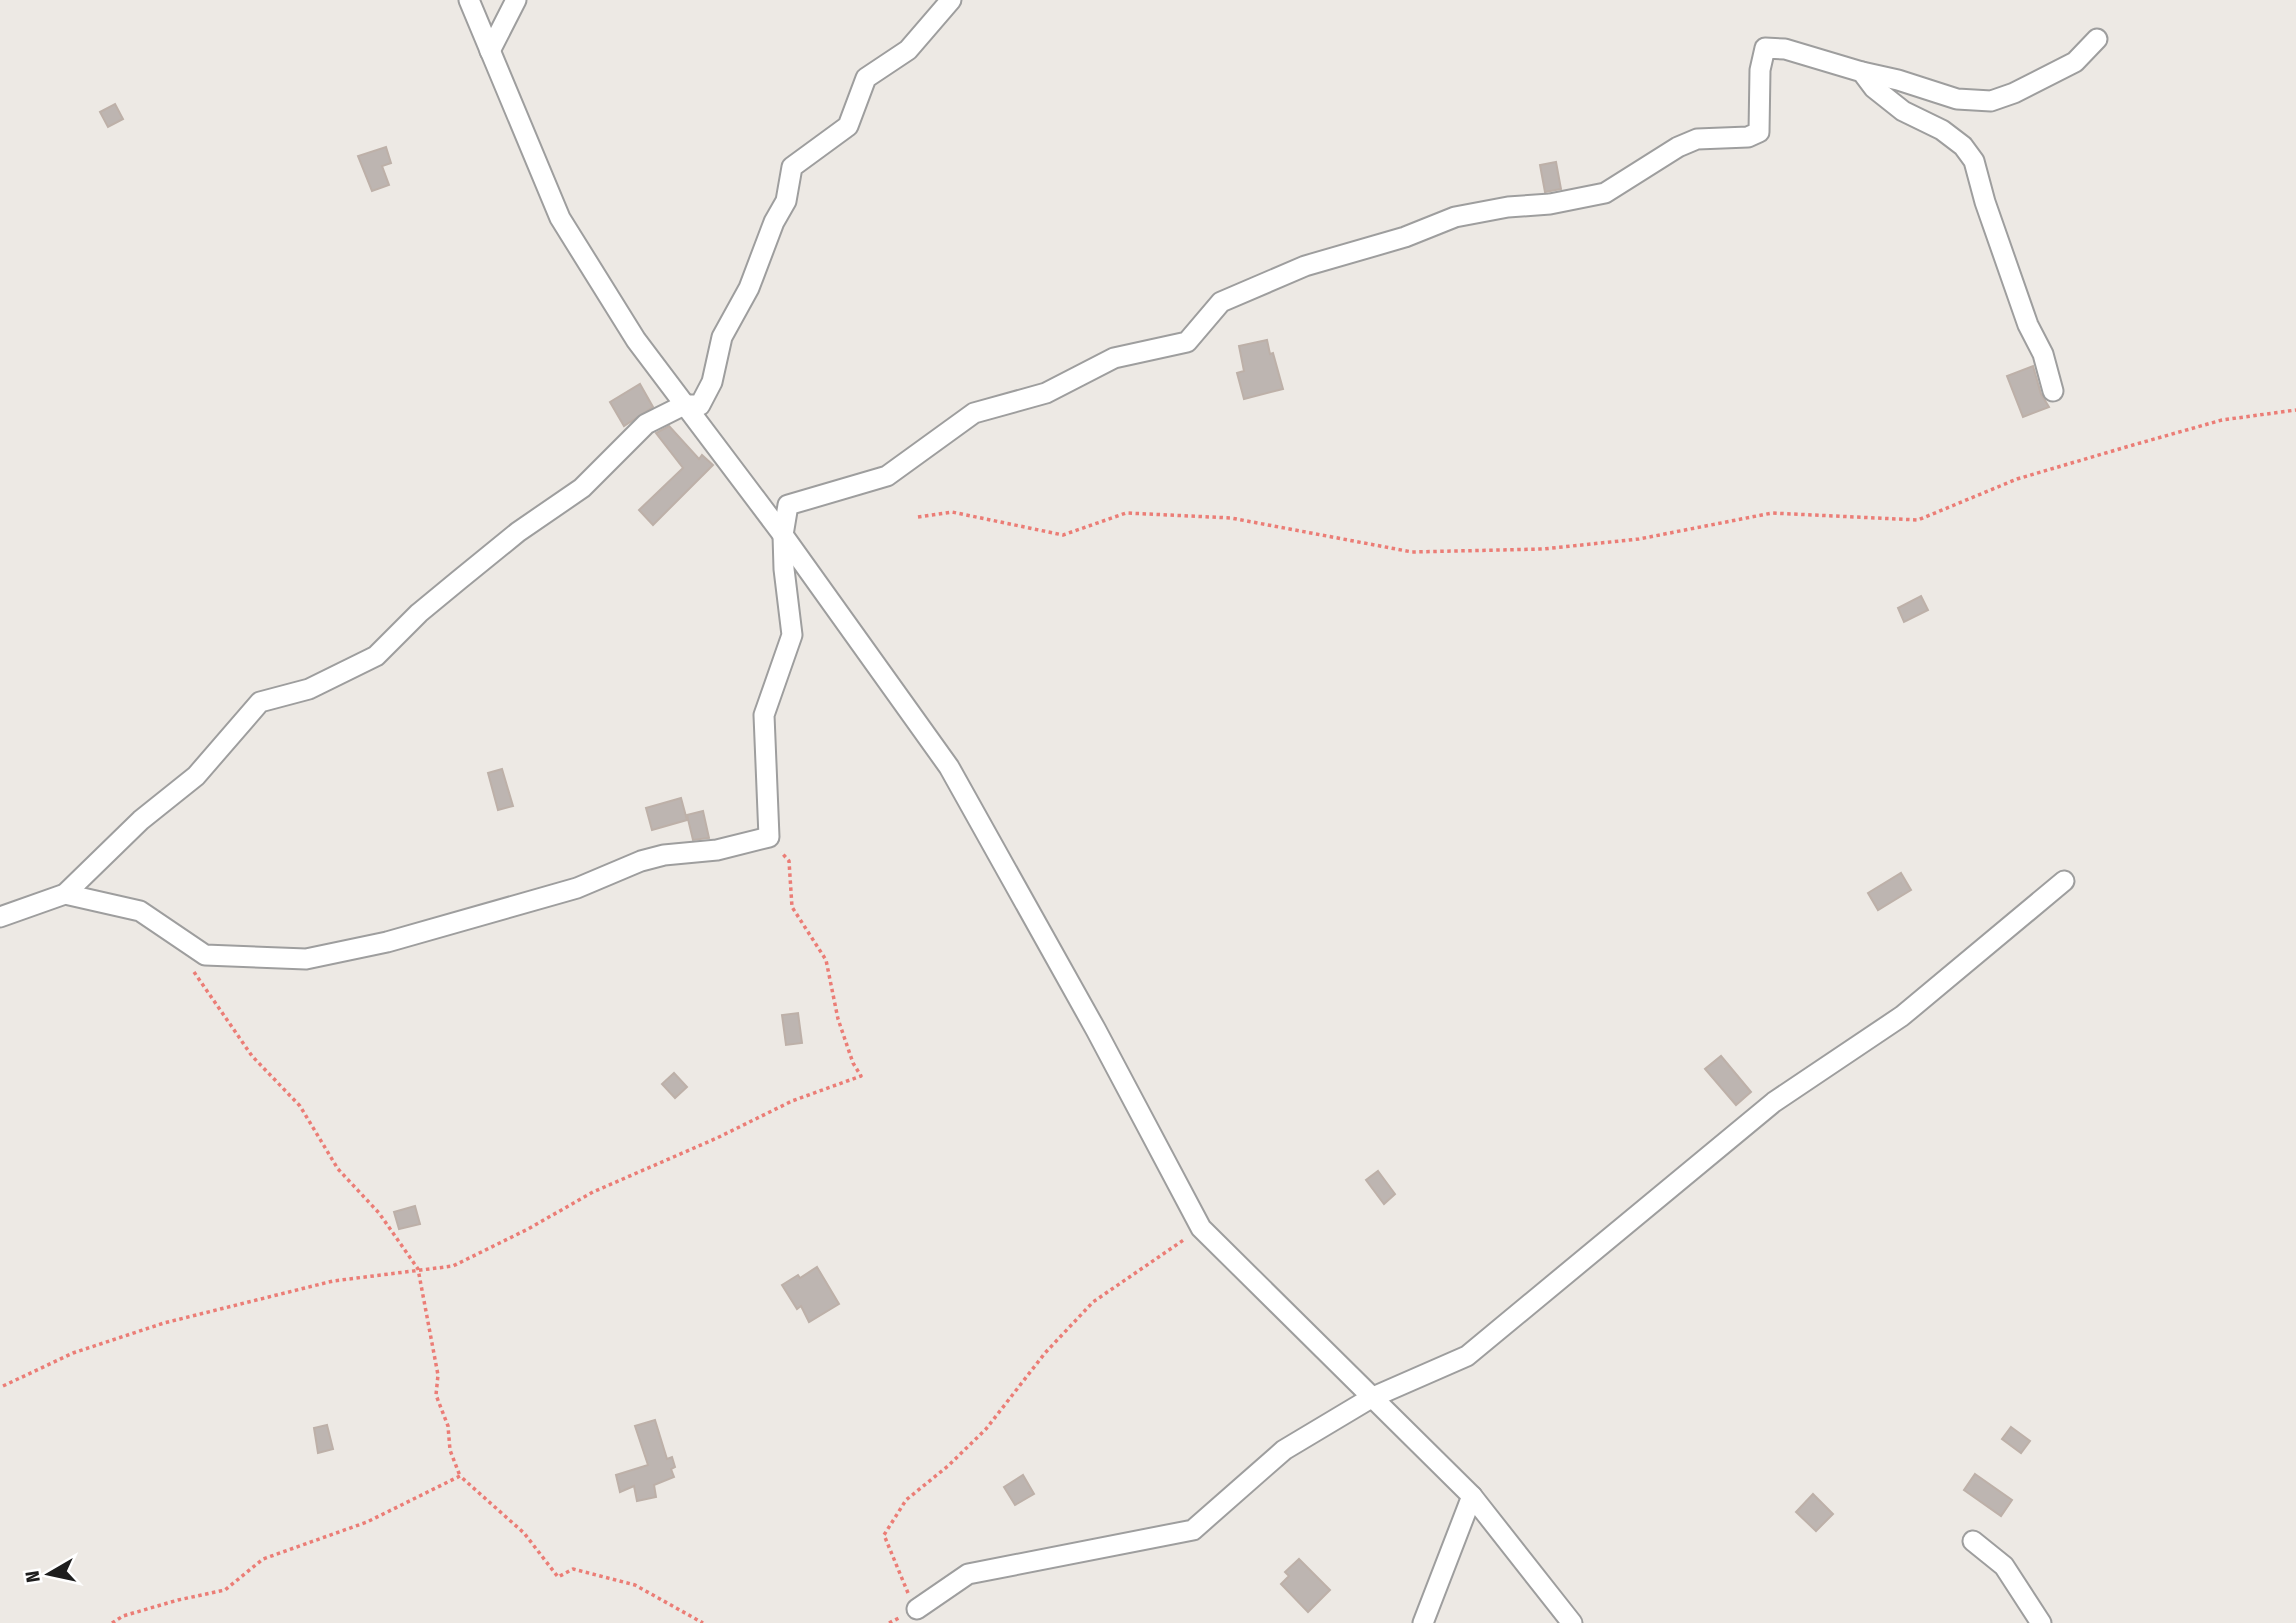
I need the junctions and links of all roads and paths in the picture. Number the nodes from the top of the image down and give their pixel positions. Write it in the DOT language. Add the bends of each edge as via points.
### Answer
graph roads {
  1 [pos="469,0"];
  2 [pos="516,0"];
  3 [pos="951,0"];
  4 [pos="2097,39"];
  5 [pos="490,51"];
  6 [pos="1862,72"];
  7 [pos="2053,391"];
  8 [pos="684,405"];
  9 [pos="2296,410"];
  10 [pos="918,517"];
  11 [pos="783,536"];
  12 [pos="769,837"];
  13 [pos="2064,881"];
  14 [pos="65,894"];
  15 [pos="0,917"];
  16 [pos="190,966"];
  17 [pos="1201,1228"];
  18 [pos="418,1269"];
  19 [pos="4,1386"];
  20 [pos="1371,1398"];
  21 [pos="460,1476"];
  22 [pos="1472,1496"];
  23 [pos="1973,1541"];
  24 [pos="917,1609"];
  25 [pos="111,1623"];
  26 [pos="703,1623"];
  27 [pos="889,1623"];
  28 [pos="1423,1623"];
  29 [pos="1572,1623"];
  30 [pos="2041,1623"];
  1 -- 5 [label="street"];
  2 -- 5 [label="street"];
  3 -- 8 [label="street" via="908,50 866,78 848,126 792,167 786,201 749,288 722,337 712,383 701,405"];
  4 -- 6 [label="street" via="2075,62 1991,101 1957,99"];
  5 -- 8 [label="street" via="561,218 636,340"];
  6 -- 7 [label="street" via="1903,111 1942,130 1975,161 1985,202"];
  6 -- 11 [label="street" via="1785,49 1765,48 1759,132 1748,137 1697,139 1678,146 1605,193 1455,217 1405,237 1305,265 1221,302 1187,342 1114,358 1046,393 974,413 887,477 788,505"];
  8 -- 11 [label="street"];
  8 -- 14 [label="street" via="646,424 582,488 459,580 376,656 309,689 260,702 196,776 141,820"];
  9 -- 10 [label="path" via="2222,420 2133,445 2017,479 1918,520 1772,513 1639,539 1543,549 1412,552 1231,517 1126,513 1063,535 953,512"];
  11 -- 12 [label="street" via="792,635 764,715"];
  11 -- 17 [label="street" via="949,767"];
  12 -- 14 [label="street" via="717,850 664,855 552,895 387,942 306,959 205,955 140,911"];
  12 -- 18 [label="path" via="789,861 792,906 826,960 838,1019 861,1076 792,1101 625,1177 453,1266"];
  13 -- 20 [label="street" via="1902,1016 1774,1102 1467,1356"];
  14 -- 15 [label="street"];
  16 -- 18 [label="path" via="252,1056 300,1106 338,1169 379,1213"];
  17 -- 20 [label="street"];
  17 -- 24 [label="path" via="1093,1302 1045,1353 986,1429 906,1500 884,1535"];
  18 -- 19 [label="path" via="333,1281 164,1323 73,1353"];
  18 -- 21 [label="path" via="438,1375 436,1395"];
  20 -- 22 [label="street"];
  20 -- 24 [label="street" via="1284,1450 1193,1530 968,1574"];
  21 -- 25 [label="path" via="367,1522 263,1559 225,1590"];
  21 -- 26 [label="path" via="524,1533 558,1577 573,1569 635,1584"];
  22 -- 28 [label="street"];
  22 -- 29 [label="street"];
  23 -- 30 [label="street" via="2004,1566"];
  24 -- 27 [label="path"];
}
